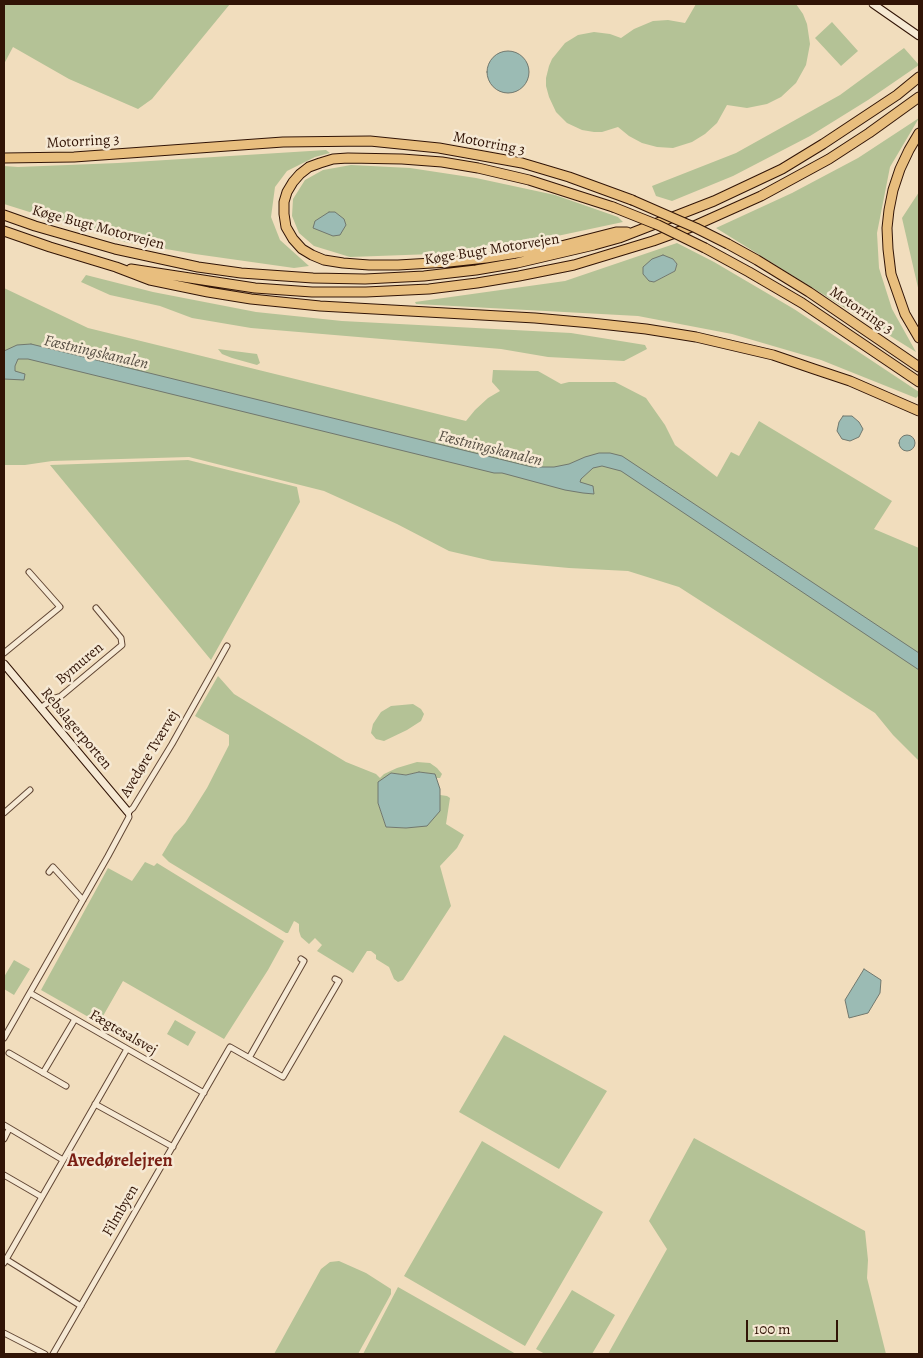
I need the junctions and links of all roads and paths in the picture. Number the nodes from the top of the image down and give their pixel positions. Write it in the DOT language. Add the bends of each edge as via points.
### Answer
graph roads {
  1 [pos="872,4"];
  2 [pos="919,36"];
  3 [pos="919,78"];
  4 [pos="919,97"];
  5 [pos="919,133"];
  6 [pos="4,158"];
  7 [pos="4,215"];
  8 [pos="4,231"];
  9 [pos="637,231"];
  10 [pos="116,267"];
  11 [pos="919,338"];
  12 [pos="919,367"];
  13 [pos="919,382"];
  14 [pos="919,411"];
  15 [pos="29,572"];
  16 [pos="96,608"];
  17 [pos="227,646"];
  18 [pos="4,653"];
  19 [pos="4,664"];
  20 [pos="40,708"];
  21 [pos="30,790"];
  22 [pos="128,812"];
  23 [pos="4,813"];
  24 [pos="49,872"];
  25 [pos="83,900"];
  26 [pos="301,959"];
  27 [pos="335,979"];
  28 [pos="30,993"];
  29 [pos="75,1019"];
  30 [pos="4,1038"];
  31 [pos="127,1049"];
  32 [pos="9,1053"];
  33 [pos="249,1058"];
  34 [pos="43,1073"];
  35 [pos="66,1086"];
  36 [pos="204,1094"];
  37 [pos="95,1104"];
  38 [pos="4,1126"];
  39 [pos="10,1129"];
  40 [pos="4,1139"];
  41 [pos="172,1148"];
  42 [pos="63,1160"];
  43 [pos="4,1175"];
  44 [pos="42,1197"];
  45 [pos="4,1260"];
  46 [pos="81,1306"];
  47 [pos="4,1333"];
  48 [pos="45,1354"];
  49 [pos="54,1354"];
  1 -- 2 [label="street"];
  3 -- 9 [label="highway, Køge Bugt Motorvejen" via="782,169 714,201"];
  4 -- 10 [label="highway, Køge Bugt Motorvejen" via="829,159 761,196 694,226 602,257 519,276 429,289 312,292 255,288"];
  5 -- 11 [label="highway" via="900,169 887,228 891,274 905,314"];
  6 -- 12 [label="highway, Motorring 3, bridge" via="83,157 327,140 440,148 522,163 632,200 728,244 809,292"];
  7 -- 9 [label="highway, Køge Bugt Motorvejen" via="81,240 160,260 241,273 313,278 365,279 476,270 571,251"];
  8 -- 10 [label="highway"];
  9 -- 13 [label="highway, bridge" via="616,232 561,246 486,258 369,265 343,263 324,260 302,249 286,227 284,202 300,174 309,167 333,159 402,158 442,162 529,180 613,207 705,248 802,303"];
  10 -- 14 [label="highway" via="150,280 251,299 591,322 696,337 814,368"];
  15 -- 18 [label="street" via="60,606"];
  16 -- 20 [label="street, Bymuren" via="121,638 122,644 61,696"];
  17 -- 22 [label="street, Avedøre Tværvej" via="135,806"];
  19 -- 20 [label="street, Rebslagerporten"];
  20 -- 22 [label="street, Rebslagerporten"];
  21 -- 23 [label="street"];
  22 -- 25 [label="street, Avedøre Tværvej" via="129,817"];
  24 -- 25 [label="street" via="53,867"];
  25 -- 28 [label="street, Avedøre Tværvej"];
  26 -- 33 [label="street" via="304,961"];
  27 -- 33 [label="street, Filmbyen" via="339,981 283,1077"];
  28 -- 29 [label="street, Fægtesalsvej"];
  28 -- 30 [label="street, Avedøre Tværvej"];
  29 -- 31 [label="street, Fægtesalsvej"];
  29 -- 34 [label="street"];
  31 -- 36 [label="street, Fægtesalsvej"];
  31 -- 37 [label="street"];
  32 -- 34 [label="street"];
  33 -- 36 [label="street, Filmbyen" via="230,1047"];
  34 -- 35 [label="street"];
  36 -- 41 [label="street, Filmbyen"];
  37 -- 41 [label="street"];
  37 -- 42 [label="street"];
  38 -- 39 [label="street"];
  39 -- 40 [label="street"];
  39 -- 42 [label="street"];
  41 -- 46 [label="street, Filmbyen"];
  42 -- 44 [label="street"];
  43 -- 44 [label="street"];
  44 -- 45 [label="street"];
  45 -- 46 [label="street"];
  46 -- 49 [label="street, Filmbyen"];
  47 -- 48 [label="street"];
}
